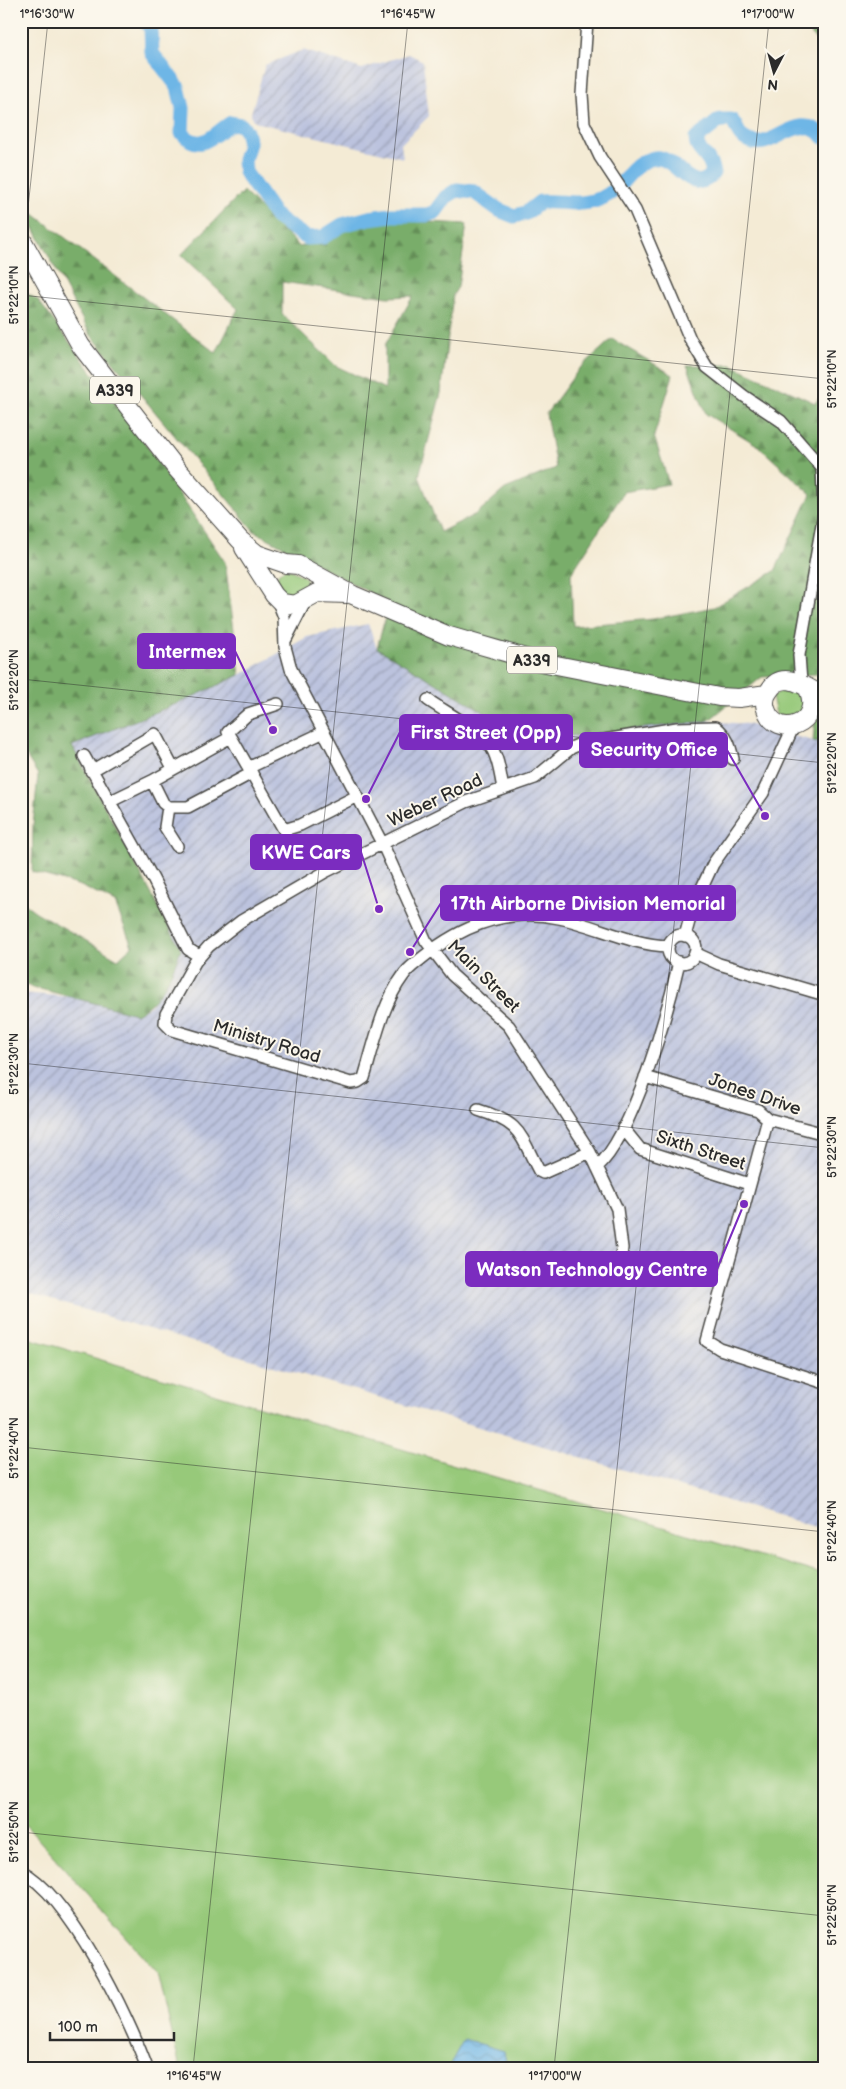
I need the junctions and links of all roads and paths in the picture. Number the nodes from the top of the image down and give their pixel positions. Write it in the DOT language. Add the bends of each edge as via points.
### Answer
graph roads {
  1 [pos="587,21"];
  2 [pos="21,238"];
  3 [pos="21,265"];
  4 [pos="50,292"];
  5 [pos="240,540"];
  6 [pos="295,566"];
  7 [pos="353,595"];
  8 [pos="275,597"];
  9 [pos="308,598"];
  10 [pos="286,641"];
  11 [pos="799,655"];
  12 [pos="798,684"];
  13 [pos="766,694"];
  14 [pos="719,696"];
  15 [pos="825,697"];
  16 [pos="428,700"];
  17 [pos="278,704"];
  18 [pos="825,714"];
  19 [pos="774,720"];
  20 [pos="802,721"];
  21 [pos="324,732"];
  22 [pos="231,737"];
  23 [pos="781,754"];
  24 [pos="84,756"];
  25 [pos="734,759"];
  26 [pos="173,768"];
  27 [pos="250,770"];
  28 [pos="91,771"];
  29 [pos="152,781"];
  30 [pos="503,788"];
  31 [pos="357,796"];
  32 [pos="109,802"];
  33 [pos="168,807"];
  34 [pos="383,845"];
  35 [pos="177,846"];
  36 [pos="685,936"];
  37 [pos="668,946"];
  38 [pos="432,949"];
  39 [pos="695,954"];
  40 [pos="199,956"];
  41 [pos="679,962"];
  42 [pos="825,995"];
  43 [pos="172,1030"];
  44 [pos="645,1077"];
  45 [pos="478,1110"];
  46 [pos="768,1119"];
  47 [pos="622,1128"];
  48 [pos="825,1134"];
  49 [pos="590,1152"];
  50 [pos="597,1167"];
  51 [pos="749,1184"];
  52 [pos="584,1271"];
  53 [pos="825,1383"];
  54 [pos="21,1870"];
  55 [pos="147,2068"];
  1 -- 11 [label="street" via="582,94 584,122 635,210 690,340 707,367 781,421 822,468 824,512"];
  2 -- 4 [label="highway, A339"];
  3 -- 4 [label="highway, A339"];
  4 -- 5 [label="highway, A339" via="81,346 176,468"];
  5 -- 6 [label="highway, A339" via="257,554"];
  5 -- 8 [label="highway, A339"];
  6 -- 7 [label="highway, A339"];
  6 -- 8 [label="highway" via="274,573 271,580"];
  6 -- 9 [label="highway" via="311,578 312,591"];
  7 -- 9 [label="highway, A339" via="326,592"];
  7 -- 14 [label="highway, A339" via="432,630 507,653"];
  8 -- 9 [label="highway" via="288,605"];
  8 -- 10 [label="street, Main Street" via="284,617"];
  9 -- 10 [label="street" via="300,607"];
  10 -- 21 [label="street, Main Street" via="291,669"];
  11 -- 12 [label="street"];
  11 -- 12 [label="street"];
  12 -- 13 [label="highway" via="776,682"];
  12 -- 15 [label="highway"];
  12 -- 20 [label="highway" via="812,702"];
  13 -- 14 [label="highway, A339" via="739,698"];
  13 -- 19 [label="highway" via="765,706"];
  14 -- 19 [label="highway, A339"];
  16 -- 30 [label="street" via="491,748"];
  17 -- 22 [label="street" via="248,714 228,732"];
  18 -- 20 [label="highway"];
  19 -- 20 [label="highway"];
  19 -- 23 [label="street"];
  20 -- 23 [label="street" via="791,732"];
  21 -- 27 [label="street"];
  21 -- 31 [label="street, Main Street"];
  22 -- 26 [label="street"];
  22 -- 27 [label="street"];
  23 -- 36 [label="street" via="763,793 713,864 693,907"];
  24 -- 28 [label="street"];
  25 -- 30 [label="street, Weber Road" via="730,743 716,727 677,728 580,744 535,778"];
  26 -- 28 [label="street" via="155,734"];
  26 -- 29 [label="street"];
  27 -- 31 [label="street" via="284,830 300,826"];
  27 -- 33 [label="street" via="188,807"];
  28 -- 32 [label="street"];
  29 -- 32 [label="street"];
  29 -- 33 [label="street"];
  30 -- 34 [label="street, Weber Road" via="437,816"];
  31 -- 34 [label="street, Main Street"];
  32 -- 40 [label="street" via="154,879 188,949"];
  33 -- 35 [label="street" via="165,826"];
  34 -- 38 [label="street, Main Street" via="413,917"];
  34 -- 40 [label="street, Weber Road" via="257,910 222,934"];
  36 -- 37 [label="street" via="673,939"];
  36 -- 39 [label="street" via="695,944"];
  37 -- 38 [label="street" via="562,919 528,915 482,922"];
  37 -- 41 [label="street" via="671,958"];
  38 -- 43 [label="street, Ministry Road" via="404,974 395,988 364,1078 352,1084"];
  38 -- 49 [label="street, Main Street" via="452,975 509,1026"];
  39 -- 41 [label="street" via="687,962"];
  39 -- 42 [label="street"];
  40 -- 43 [label="street, Weber Road" via="166,1014 166,1023"];
  41 -- 44 [label="street"];
  44 -- 46 [label="street, Jones Drive" via="758,1110"];
  44 -- 47 [label="street"];
  45 -- 49 [label="street" via="506,1119 517,1129 543,1173"];
  46 -- 48 [label="street, Jones Drive"];
  46 -- 51 [label="street"];
  47 -- 50 [label="street" via="608,1155"];
  47 -- 51 [label="street, Sixth Street" via="640,1149"];
  49 -- 50 [label="street, Main Street"];
  50 -- 52 [label="street, Main Street" via="617,1209 622,1248 620,1264 615,1274 604,1278"];
  51 -- 53 [label="street" via="707,1341 720,1349"];
  54 -- 55 [label="street" via="45,1889 76,1930 134,2032"];
}
